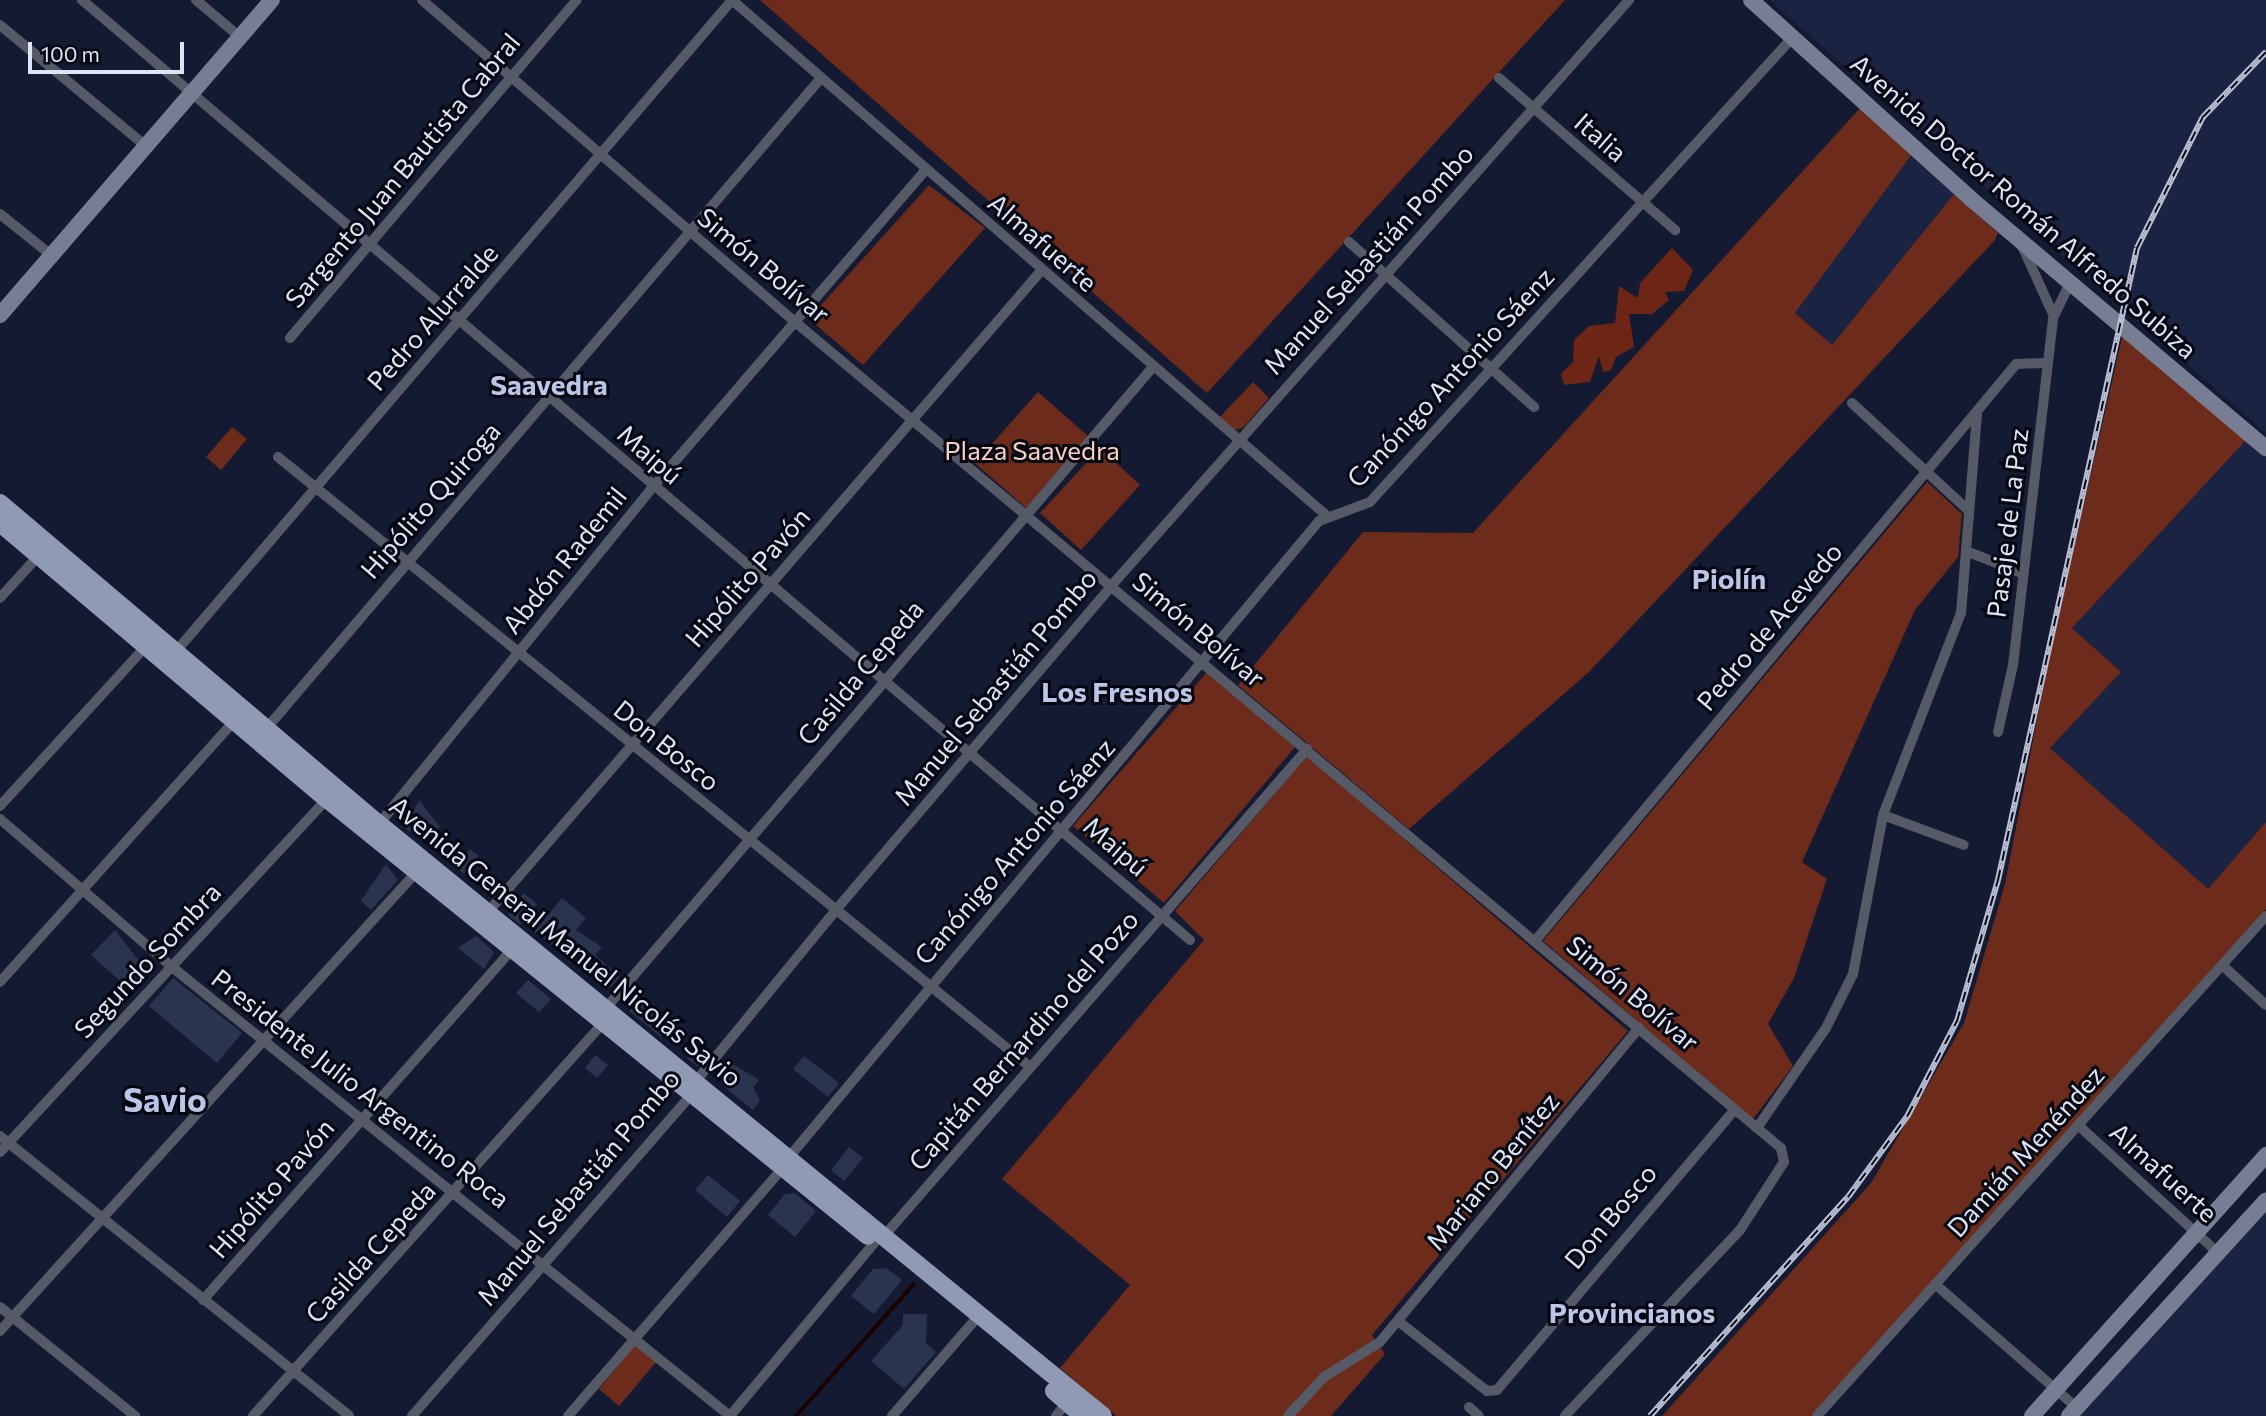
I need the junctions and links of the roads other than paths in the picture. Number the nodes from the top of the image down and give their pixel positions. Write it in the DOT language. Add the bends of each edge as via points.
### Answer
graph roads {
  1 [pos="82,0"];
  2 [pos="196,0"];
  3 [pos="272,0"];
  4 [pos="422,0"];
  5 [pos="577,0"];
  6 [pos="732,0"];
  7 [pos="1629,0"];
  8 [pos="1751,0"];
  9 [pos="0,25"];
  10 [pos="240,37"];
  11 [pos="1793,37"];
  12 [pos="511,75"];
  13 [pos="821,78"];
  14 [pos="1499,78"];
  15 [pos="192,93"];
  16 [pos="1534,108"];
  17 [pos="146,146"];
  18 [pos="602,152"];
  19 [pos="926,170"];
  20 [pos="1641,201"];
  21 [pos="0,214"];
  22 [pos="1675,230"];
  23 [pos="690,233"];
  24 [pos="2019,239"];
  25 [pos="1349,242"];
  26 [pos="369,244"];
  27 [pos="51,255"];
  28 [pos="1041,271"];
  29 [pos="1384,272"];
  30 [pos="2070,283"];
  31 [pos="0,315"];
  32 [pos="2053,318"];
  33 [pos="460,321"];
  34 [pos="794,321"];
  35 [pos="290,338"];
  36 [pos="2048,363"];
  37 [pos="1152,368"];
  38 [pos="1492,369"];
  39 [pos="550,398"];
  40 [pos="1852,403"];
  41 [pos="1534,407"];
  42 [pos="1977,415"];
  43 [pos="914,418"];
  44 [pos="1236,443"];
  45 [pos="2266,448"];
  46 [pos="278,457"];
  47 [pos="1926,475"];
  48 [pos="316,487"];
  49 [pos="653,487"];
  50 [pos="0,503"];
  51 [pos="1969,511"];
  52 [pos="1026,514"];
  53 [pos="1327,516"];
  54 [pos="0,523"];
  55 [pos="1966,551"];
  56 [pos="39,555"];
  57 [pos="407,561"];
  58 [pos="2024,574"];
  59 [pos="770,584"];
  60 [pos="1112,585"];
  61 [pos="0,598"];
  62 [pos="151,641"];
  63 [pos="517,652"];
  64 [pos="170,658"];
  65 [pos="1204,664"];
  66 [pos="883,680"];
  67 [pos="234,721"];
  68 [pos="266,729"];
  69 [pos="1998,733"];
  70 [pos="632,746"];
  71 [pos="1307,749"];
  72 [pos="969,755"];
  73 [pos="327,799"];
  74 [pos="0,806"];
  75 [pos="1883,815"];
  76 [pos="0,819"];
  77 [pos="379,824"];
  78 [pos="1062,831"];
  79 [pos="748,839"];
  80 [pos="1964,845"];
  81 [pos="421,866"];
  82 [pos="81,891"];
  83 [pos="835,911"];
  84 [pos="488,912"];
  85 [pos="1160,915"];
  86 [pos="2266,916"];
  87 [pos="1190,940"];
  88 [pos="1535,941"];
  89 [pos="512,950"];
  90 [pos="2222,965"];
  91 [pos="172,967"];
  92 [pos="0,982"];
  93 [pos="928,985"];
  94 [pos="2266,1005"];
  95 [pos="605,1016"];
  96 [pos="1639,1028"];
  97 [pos="264,1041"];
  98 [pos="1029,1066"];
  99 [pos="694,1088"];
  100 [pos="1735,1109"];
  101 [pos="361,1118"];
  102 [pos="2078,1125"];
  103 [pos="1757,1128"];
  104 [pos="4,1139"];
  105 [pos="0,1152"];
  106 [pos="2266,1155"];
  107 [pos="787,1162"];
  108 [pos="455,1191"];
  109 [pos="2266,1200"];
  110 [pos="100,1220"];
  111 [pos="2197,1232"];
  112 [pos="880,1239"];
  113 [pos="2218,1253"];
  114 [pos="546,1265"];
  115 [pos="1935,1284"];
  116 [pos="203,1300"];
  117 [pos="0,1307"];
  118 [pos="13,1318"];
  119 [pos="1398,1321"];
  120 [pos="973,1322"];
  121 [pos="0,1331"];
  122 [pos="637,1339"];
  123 [pos="293,1370"];
  124 [pos="2055,1390"];
  125 [pos="1469,1407"];
  126 [pos="1062,1409"];
  127 [pos="2073,1412"];
  128 [pos="135,1416"];
  129 [pos="253,1416"];
  130 [pos="349,1416"];
  131 [pos="412,1416"];
  132 [pos="568,1416"];
  133 [pos="730,1416"];
  134 [pos="892,1416"];
  135 [pos="1083,1416"];
  136 [pos="1103,1416"];
  137 [pos="1287,1416"];
  138 [pos="1479,1416"];
  139 [pos="1565,1416"];
  140 [pos="1817,1416"];
  141 [pos="2032,1416"];
  1 -- 15 [label="street, Maipú"];
  2 -- 10 [label="street"];
  3 -- 10 [label="main road"];
  4 -- 12 [label="street, Simón Bolívar"];
  5 -- 12 [label="street, Sargento Juan Bautista Cabral"];
  6 -- 13 [label="street, Almafuerte"];
  6 -- 18 [label="street, Pedro Alurralde"];
  7 -- 16 [label="street, Manuel Sebastián Pombo"];
  8 -- 11 [label="main road, Avenida Doctor Román Alfredo Subiza"];
  9 -- 17 [label="street"];
  10 -- 15 [label="main road"];
  11 -- 20 [label="street, Canónigo Antonio Sáenz"];
  11 -- 24 [label="main road, Avenida Doctor Román Alfredo Subiza"];
  12 -- 18 [label="street, Simón Bolívar"];
  12 -- 26 [label="street, Sargento Juan Bautista Cabral"];
  13 -- 19 [label="street, Almafuerte"];
  13 -- 23 [label="street, Hipólito Quiroga"];
  14 -- 16 [label="street, Italia"];
  15 -- 17 [label="main road"];
  15 -- 26 [label="street, Maipú"];
  16 -- 20 [label="street, Italia"];
  16 -- 29 [label="street, Manuel Sebastián Pombo"];
  17 -- 27 [label="main road"];
  18 -- 23 [label="street, Simón Bolívar"];
  18 -- 33 [label="street, Pedro Alurralde"];
  19 -- 28 [label="street, Almafuerte"];
  19 -- 34 [label="street, Abdón Rademil"];
  20 -- 22 [label="street, Italia"];
  20 -- 38 [label="street, Canónigo Antonio Sáenz"];
  21 -- 27 [label="street"];
  23 -- 34 [label="street, Simón Bolívar"];
  23 -- 39 [label="street, Hipólito Quiroga"];
  24 -- 30 [label="main road, Avenida Doctor Román Alfredo Subiza"];
  24 -- 32 [label="street, Pasaje de La Paz"];
  25 -- 29 [label="street"];
  26 -- 33 [label="street, Maipú"];
  26 -- 35 [label="street, Sargento Juan Bautista Cabral"];
  27 -- 31 [label="main road"];
  28 -- 37 [label="street, Almafuerte"];
  28 -- 43 [label="street, Hipólito Pavón"];
  29 -- 38 [label="street"];
  29 -- 44 [label="street, Manuel Sebastián Pombo"];
  30 -- 32 [label="street, Pasaje de La Paz"];
  30 -- 45 [label="main road, Avenida Doctor Román Alfredo Subiza"];
  32 -- 36 [label="street, Pasaje de La Paz"];
  33 -- 39 [label="street, Maipú"];
  33 -- 48 [label="street, Pedro Alurralde"];
  34 -- 43 [label="street, Simón Bolívar"];
  34 -- 49 [label="street, Abdón Rademil"];
  36 -- 42 [label="street, Pedro de Acevedo" via="2016,364"];
  36 -- 58 [label="street, Pasaje de La Paz"];
  37 -- 44 [label="street, Almafuerte"];
  37 -- 52 [label="street, Casilda Cepeda"];
  38 -- 41 [label="street"];
  38 -- 53 [label="street, Canónigo Antonio Sáenz" via="1370,502"];
  39 -- 49 [label="street, Maipú"];
  39 -- 57 [label="street, Hipólito Quiroga"];
  40 -- 47 [label="street"];
  42 -- 47 [label="street, Pedro de Acevedo"];
  42 -- 51 [label="street"];
  43 -- 52 [label="street, Simón Bolívar"];
  43 -- 59 [label="street, Hipólito Pavón"];
  44 -- 53 [label="street, Almafuerte"];
  44 -- 60 [label="street, Manuel Sebastián Pombo"];
  46 -- 48 [label="street, Don Bosco"];
  47 -- 51 [label="street"];
  47 -- 88 [label="street, Pedro de Acevedo"];
  48 -- 57 [label="street, Don Bosco"];
  48 -- 64 [label="street, Pedro Alurralde"];
  49 -- 59 [label="street, Maipú"];
  49 -- 63 [label="street, Abdón Rademil"];
  50 -- 62 [label="main road, Avenida General Manuel Nicolás Savio"];
  51 -- 55 [label="street"];
  52 -- 60 [label="street, Simón Bolívar"];
  52 -- 66 [label="street, Casilda Cepeda"];
  53 -- 65 [label="street, Canónigo Antonio Sáenz"];
  54 -- 56 [label="main road, Avenida General Manuel Nicolás Savio"];
  55 -- 58 [label="street"];
  55 -- 75 [label="street" via="1958,623"];
  56 -- 61 [label="street"];
  56 -- 62 [label="main road, Avenida General Manuel Nicolás Savio"];
  57 -- 63 [label="street, Don Bosco"];
  57 -- 68 [label="street, Hipólito Quiroga"];
  58 -- 69 [label="street, Pasaje de La Paz"];
  59 -- 66 [label="street, Maipú"];
  59 -- 70 [label="street, Hipólito Pavón"];
  60 -- 65 [label="street, Simón Bolívar"];
  60 -- 72 [label="street, Manuel Sebastián Pombo"];
  62 -- 64 [label="main road, Avenida General Manuel Nicolás Savio"];
  62 -- 74 [label="street"];
  63 -- 70 [label="street, Don Bosco"];
  63 -- 77 [label="street, Abdón Rademil"];
  64 -- 67 [label="main road, Avenida General Manuel Nicolás Savio"];
  64 -- 68 [label="main road, Avenida General Manuel Nicolás Savio"];
  65 -- 71 [label="street, Simón Bolívar"];
  65 -- 78 [label="street, Canónigo Antonio Sáenz"];
  66 -- 72 [label="street, Maipú"];
  66 -- 79 [label="street, Casilda Cepeda"];
  67 -- 73 [label="main road, Avenida General Manuel Nicolás Savio"];
  67 -- 82 [label="street"];
  68 -- 77 [label="main road, Avenida General Manuel Nicolás Savio"];
  70 -- 79 [label="street, Don Bosco"];
  70 -- 84 [label="street, Hipólito Pavón"];
  71 -- 85 [label="street, Capitán Bernardino del Pozo"];
  71 -- 88 [label="street, Simón Bolívar"];
  72 -- 78 [label="street, Maipú"];
  72 -- 83 [label="street, Manuel Sebastián Pombo"];
  73 -- 81 [label="main road, Avenida General Manuel Nicolás Savio"];
  73 -- 91 [label="street, Segundo Sombra"];
  75 -- 80 [label="street"];
  75 -- 103 [label="street" via="1853,974 1826,1028"];
  76 -- 82 [label="street, Presidente Julio Argentino Roca"];
  77 -- 81 [label="main road, Avenida General Manuel Nicolás Savio"];
  78 -- 85 [label="street, Maipú"];
  78 -- 93 [label="street, Canónigo Antonio Sáenz"];
  79 -- 83 [label="street, Don Bosco"];
  79 -- 95 [label="street, Casilda Cepeda"];
  81 -- 84 [label="main road, Avenida General Manuel Nicolás Savio"];
  81 -- 89 [label="main road, Avenida General Manuel Nicolás Savio"];
  81 -- 97 [label="street"];
  82 -- 91 [label="street, Presidente Julio Argentino Roca"];
  82 -- 92 [label="street"];
  83 -- 93 [label="street, Don Bosco"];
  83 -- 99 [label="street, Manuel Sebastián Pombo"];
  84 -- 95 [label="main road, Avenida General Manuel Nicolás Savio"];
  85 -- 87 [label="street, Maipú"];
  85 -- 98 [label="street, Capitán Bernardino del Pozo"];
  86 -- 90 [label="street, Damián Menéndez"];
  88 -- 96 [label="street, Simón Bolívar"];
  89 -- 95 [label="main road, Avenida General Manuel Nicolás Savio"];
  89 -- 101 [label="street, Hipólito Pavón"];
  90 -- 94 [label="street"];
  90 -- 102 [label="street, Damián Menéndez"];
  91 -- 97 [label="street, Presidente Julio Argentino Roca"];
  91 -- 104 [label="street, Segundo Sombra"];
  93 -- 98 [label="street, Don Bosco"];
  93 -- 107 [label="street, Canónigo Antonio Sáenz"];
  95 -- 99 [label="main road, Avenida General Manuel Nicolás Savio"];
  95 -- 108 [label="street, Casilda Cepeda"];
  96 -- 100 [label="street, Simón Bolívar"];
  96 -- 119 [label="street, Mariano Benítez"];
  97 -- 101 [label="street, Presidente Julio Argentino Roca"];
  97 -- 110 [label="street"];
  98 -- 112 [label="street, Capitán Bernardino del Pozo"];
  99 -- 107 [label="main road, Avenida General Manuel Nicolás Savio"];
  99 -- 114 [label="street, Manuel Sebastián Pombo"];
  100 -- 103 [label="street, Simón Bolívar"];
  100 -- 119 [label="street, Don Bosco" via="1497,1390 1487,1391"];
  101 -- 108 [label="street, Presidente Julio Argentino Roca"];
  101 -- 116 [label="street, Hipólito Pavón"];
  102 -- 111 [label="street, Almafuerte"];
  102 -- 115 [label="street, Damián Menéndez"];
  103 -- 139 [label="street, Simón Bolívar" via="1786,1155 1740,1230"];
  104 -- 105 [label="street, Segundo Sombra"];
  104 -- 110 [label="street"];
  106 -- 111 [label="main road"];
  107 -- 112 [label="main road, Avenida General Manuel Nicolás Savio"];
  107 -- 122 [label="street, Canónigo Antonio Sáenz"];
  108 -- 114 [label="street, Presidente Julio Argentino Roca"];
  108 -- 123 [label="street, Casilda Cepeda"];
  109 -- 113 [label="main road"];
  110 -- 116 [label="street"];
  110 -- 118 [label="street"];
  111 -- 113 [label="street, Almafuerte"];
  111 -- 124 [label="main road"];
  112 -- 120 [label="main road, Avenida General Manuel Nicolás Savio"];
  112 -- 133 [label="street, Capitán Bernardino del Pozo"];
  112 -- 136 [label="main road, Avenida General Manuel Nicolás Savio"];
  113 -- 127 [label="main road"];
  114 -- 122 [label="street, Presidente Julio Argentino Roca"];
  114 -- 131 [label="street, Manuel Sebastián Pombo"];
  115 -- 124 [label="street"];
  115 -- 140 [label="street, Damián Menéndez"];
  116 -- 123 [label="street"];
  117 -- 118 [label="street"];
  118 -- 121 [label="street"];
  118 -- 128 [label="street"];
  119 -- 137 [label="street, Mariano Benítez" via="1380,1342 1324,1377"];
  120 -- 126 [label="main road, Avenida General Manuel Nicolás Savio"];
  120 -- 134 [label="street"];
  122 -- 132 [label="street, Canónigo Antonio Sáenz"];
  122 -- 133 [label="street, Presidente Julio Argentino Roca"];
  123 -- 129 [label="street, Casilda Cepeda"];
  123 -- 130 [label="street"];
  124 -- 127 [label="street"];
  124 -- 141 [label="main road"];
  125 -- 138 [label="street"];
  126 -- 135 [label="main road, Avenida General Manuel Nicolás Savio"];
}
